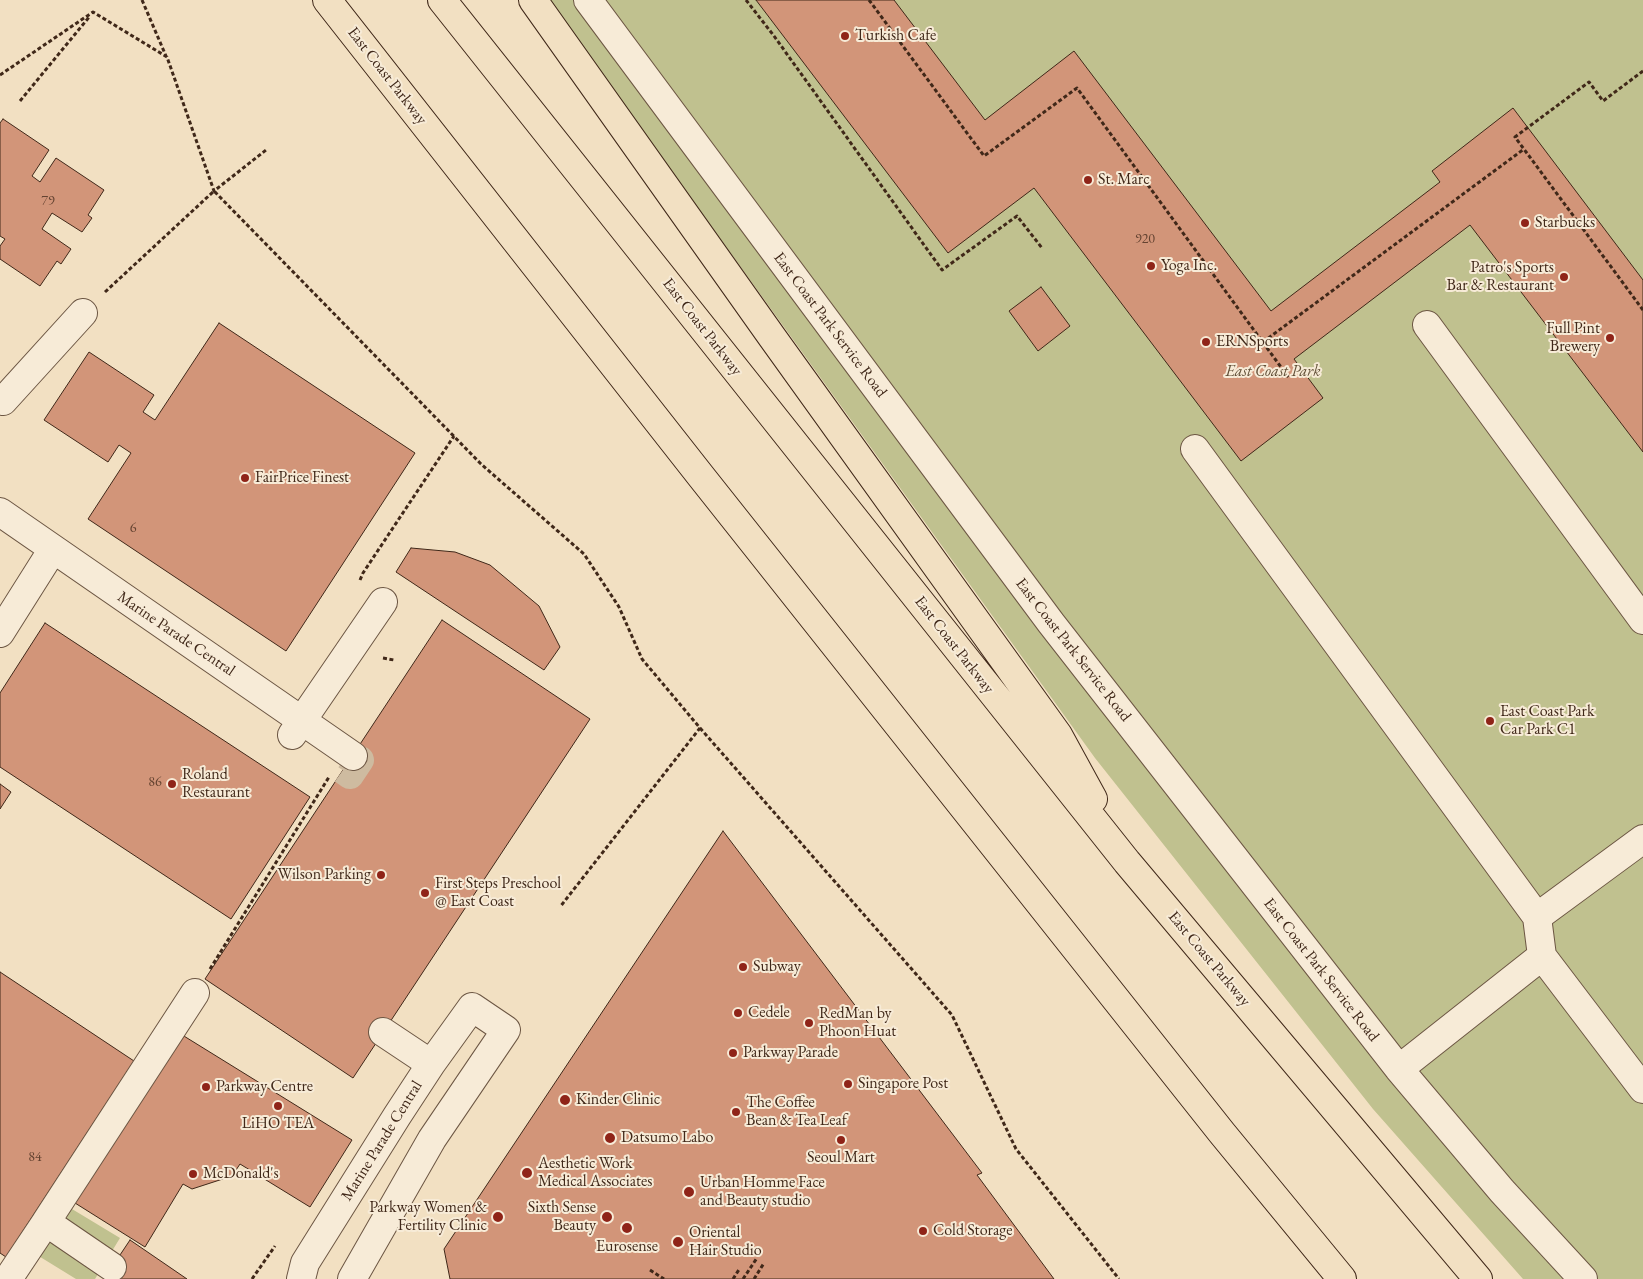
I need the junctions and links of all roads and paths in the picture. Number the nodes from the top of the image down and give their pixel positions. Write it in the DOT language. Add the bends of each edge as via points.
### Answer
graph roads {
  1 [pos="142,0"];
  2 [pos="327,0"];
  3 [pos="442,0"];
  4 [pos="533,0"];
  5 [pos="588,0"];
  6 [pos="746,0"];
  7 [pos="869,0"];
  8 [pos="93,12"];
  9 [pos="167,57"];
  10 [pos="1643,71"];
  11 [pos="0,75"];
  12 [pos="20,101"];
  13 [pos="1524,149"];
  14 [pos="266,150"];
  15 [pos="214,191"];
  16 [pos="1042,248"];
  17 [pos="1643,310"];
  18 [pos="83,313"];
  19 [pos="1427,324"];
  20 [pos="1262,342"];
  21 [pos="1289,378"];
  22 [pos="1,399"];
  23 [pos="454,436"];
  24 [pos="1195,449"];
  25 [pos="0,512"];
  26 [pos="0,534"];
  27 [pos="48,557"];
  28 [pos="363,573"];
  29 [pos="383,602"];
  30 [pos="1643,620"];
  31 [pos="0,633"];
  32 [pos="297,727"];
  33 [pos="700,728"];
  34 [pos="343,766"];
  35 [pos="1643,839"];
  36 [pos="1127,862"];
  37 [pos="560,907"];
  38 [pos="1537,917"];
  39 [pos="1542,956"];
  40 [pos="195,993"];
  41 [pos="383,1032"];
  42 [pos="431,1064"];
  43 [pos="1399,1069"];
  44 [pos="1643,1089"];
  45 [pos="392,1125"];
  46 [pos="426,1149"];
  47 [pos="46,1222"];
  48 [pos="275,1246"];
  49 [pos="757,1258"];
  50 [pos="764,1263"];
  51 [pos="112,1267"];
  52 [pos="740,1268"];
  53 [pos="650,1270"];
  54 [pos="12,1273"];
  55 [pos="746,1273"];
  56 [pos="734,1278"];
  57 [pos="252,1279"];
  58 [pos="301,1279"];
  59 [pos="352,1279"];
  60 [pos="664,1279"];
  61 [pos="743,1279"];
  62 [pos="754,1279"];
  63 [pos="1119,1279"];
  64 [pos="1342,1279"];
  65 [pos="1478,1279"];
  66 [pos="1583,1279"];
  1 -- 9 [label="path"];
  2 -- 64 [label="highway, East Coast Parkway" via="693,467 1222,1133"];
  3 -- 36 [label="highway, East Coast Parkway"];
  4 -- 36 [label="highway" via="1058,735"];
  5 -- 43 [label="street, East Coast Park Service Road" via="1051,623"];
  6 -- 16 [label="path" via="942,270 1017,216"];
  7 -- 20 [label="path" via="984,156 1076,88"];
  8 -- 9 [label="path"];
  8 -- 11 [label="path"];
  8 -- 12 [label="path"];
  9 -- 15 [label="path"];
  10 -- 13 [label="path" via="1603,101 1589,82 1515,137"];
  13 -- 17 [label="path"];
  13 -- 20 [label="path"];
  14 -- 15 [label="path"];
  15 -- 18 [label="path"];
  15 -- 23 [label="path"];
  18 -- 22 [label="street"];
  19 -- 30 [label="street"];
  20 -- 21 [label="path"];
  23 -- 28 [label="path"];
  23 -- 33 [label="path" via="481,464 584,554 619,607 642,659"];
  24 -- 38 [label="street"];
  25 -- 27 [label="street, Marine Parade Central"];
  26 -- 27 [label="street, Marine Parade Central"];
  27 -- 31 [label="street"];
  27 -- 32 [label="street, Marine Parade Central"];
  29 -- 32 [label="street"];
  32 -- 34 [label="street, Marine Parade Central"];
  33 -- 37 [label="path"];
  33 -- 63 [label="path" via="952,1016 1016,1149"];
  34 -- 40 [label="path"];
  35 -- 38 [label="street"];
  36 -- 65 [label="highway, East Coast Parkway"];
  38 -- 39 [label="street"];
  39 -- 43 [label="street"];
  39 -- 44 [label="street"];
  40 -- 47 [label="street"];
  41 -- 42 [label="street"];
  42 -- 45 [label="street, Marine Parade Central"];
  42 -- 46 [label="street, Marine Parade Central" via="472,1007 506,1030"];
  43 -- 66 [label="street, East Coast Park Service Road" via="1502,1191"];
  45 -- 46 [label="street"];
  45 -- 58 [label="street, Marine Parade Central" via="304,1263"];
  46 -- 59 [label="street"];
  47 -- 51 [label="street"];
  47 -- 54 [label="street"];
  48 -- 57 [label="path"];
  49 -- 61 [label="path"];
  50 -- 62 [label="path"];
  52 -- 56 [label="path"];
  53 -- 60 [label="path"];
  55 -- 61 [label="path"];
}
